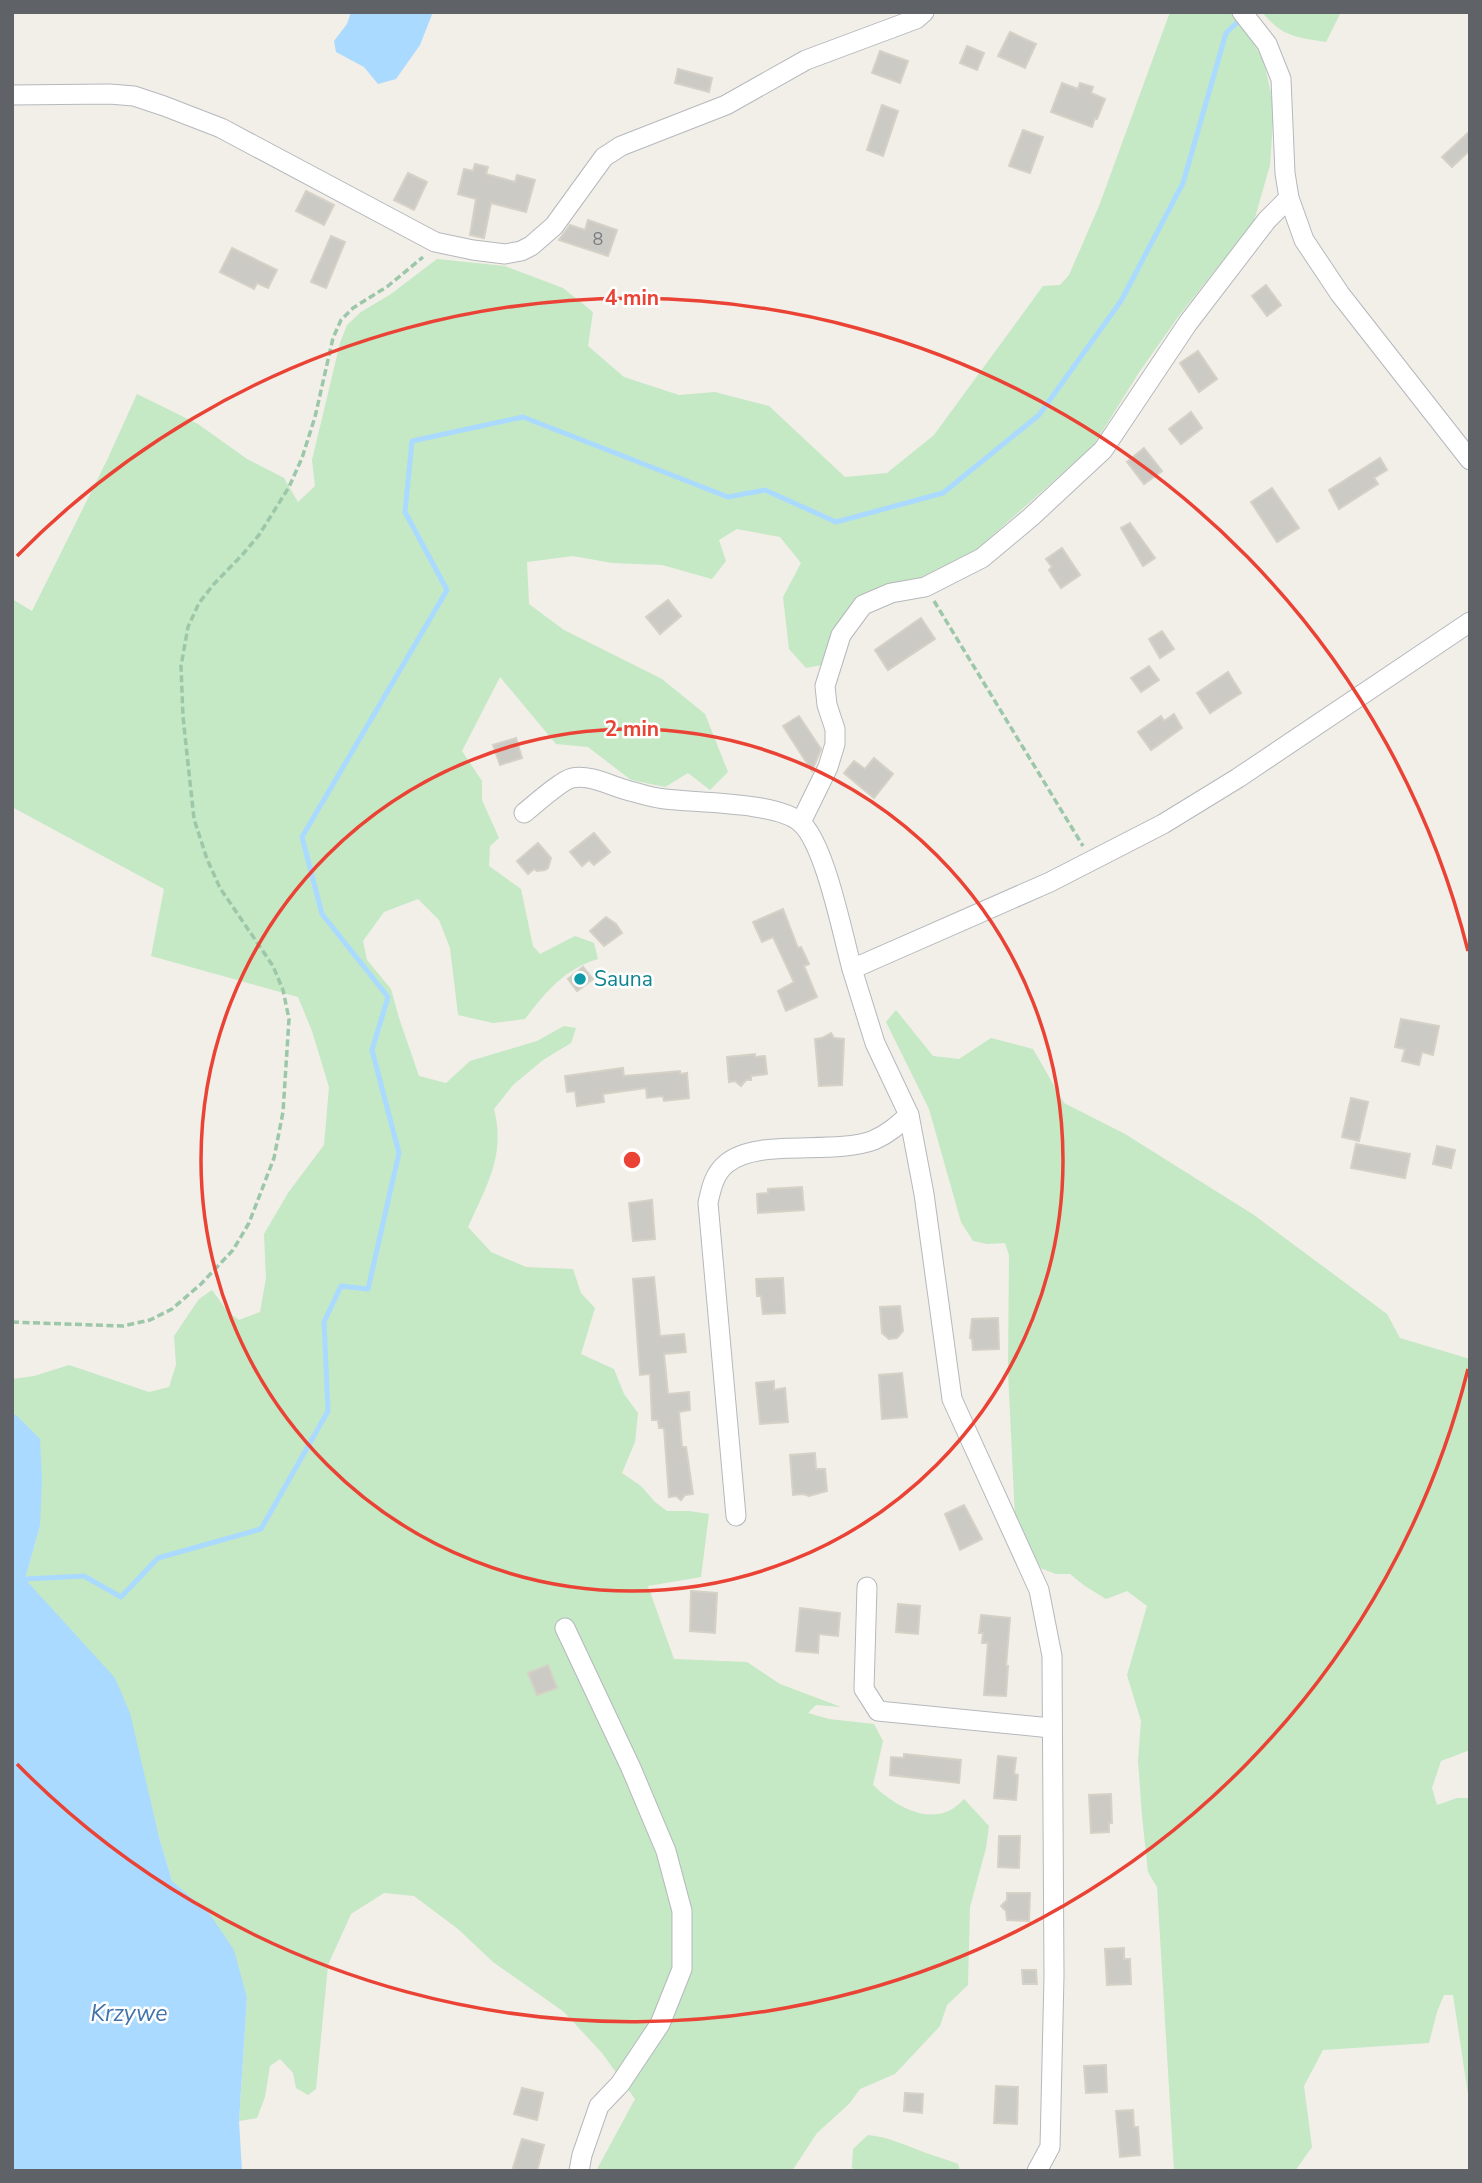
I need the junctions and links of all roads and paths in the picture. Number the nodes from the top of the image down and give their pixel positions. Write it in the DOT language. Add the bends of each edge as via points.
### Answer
graph roads {
  1 [pos="924,12"];
  2 [pos="1242,12"];
  3 [pos="12,95"];
  4 [pos="1289,198"];
  5 [pos="435,242"];
  6 [pos="1470,460"];
  7 [pos="925,587"];
  8 [pos="1470,622"];
  9 [pos="524,813"];
  10 [pos="801,822"];
  11 [pos="1091,860"];
  12 [pos="852,969"];
  13 [pos="909,1115"];
  14 [pos="12,1322"];
  15 [pos="736,1516"];
  16 [pos="867,1587"];
  17 [pos="565,1628"];
  18 [pos="1051,1728"];
  19 [pos="579,2171"];
  20 [pos="1037,2171"];
  1 -- 5 [label="street" via="806,60 726,105 621,146 604,157 554,226 522,251 505,254"];
  2 -- 4 [label="street" via="1274,58 1281,79"];
  3 -- 5 [label="street" via="109,94 164,106 221,128"];
  4 -- 6 [label="street" via="1304,240 1340,293"];
  4 -- 7 [label="street" via="1188,323 1103,450 982,558"];
  5 -- 14 [label="path" via="416,263 341,320 294,477 259,535 199,603 188,627 181,666 194,819 220,888 273,966 289,1019 283,1112 274,1158 249,1223 233,1250 201,1284 172,1309 150,1320 123,1326"];
  7 -- 10 [label="street" via="891,593 863,605 841,635 825,686 835,744"];
  7 -- 11 [label="path"];
  8 -- 11 [label="street" via="1238,778 1163,824"];
  9 -- 10 [label="street" via="569,778 584,777 663,799 768,809"];
  10 -- 12 [label="street" via="824,866"];
  11 -- 12 [label="street"];
  12 -- 13 [label="street" via="875,1043"];
  13 -- 15 [label="street" via="873,1141 836,1148 766,1150 743,1155 717,1174 708,1203"];
  13 -- 18 [label="street" via="952,1399 1039,1590 1052,1656"];
  16 -- 18 [label="street" via="864,1689 878,1711"];
  17 -- 19 [label="street" via="666,1850 682,1911 682,1969 660,2024 620,2084 599,2106"];
  18 -- 20 [label="street" via="1054,1976 1049,2147"];
}
